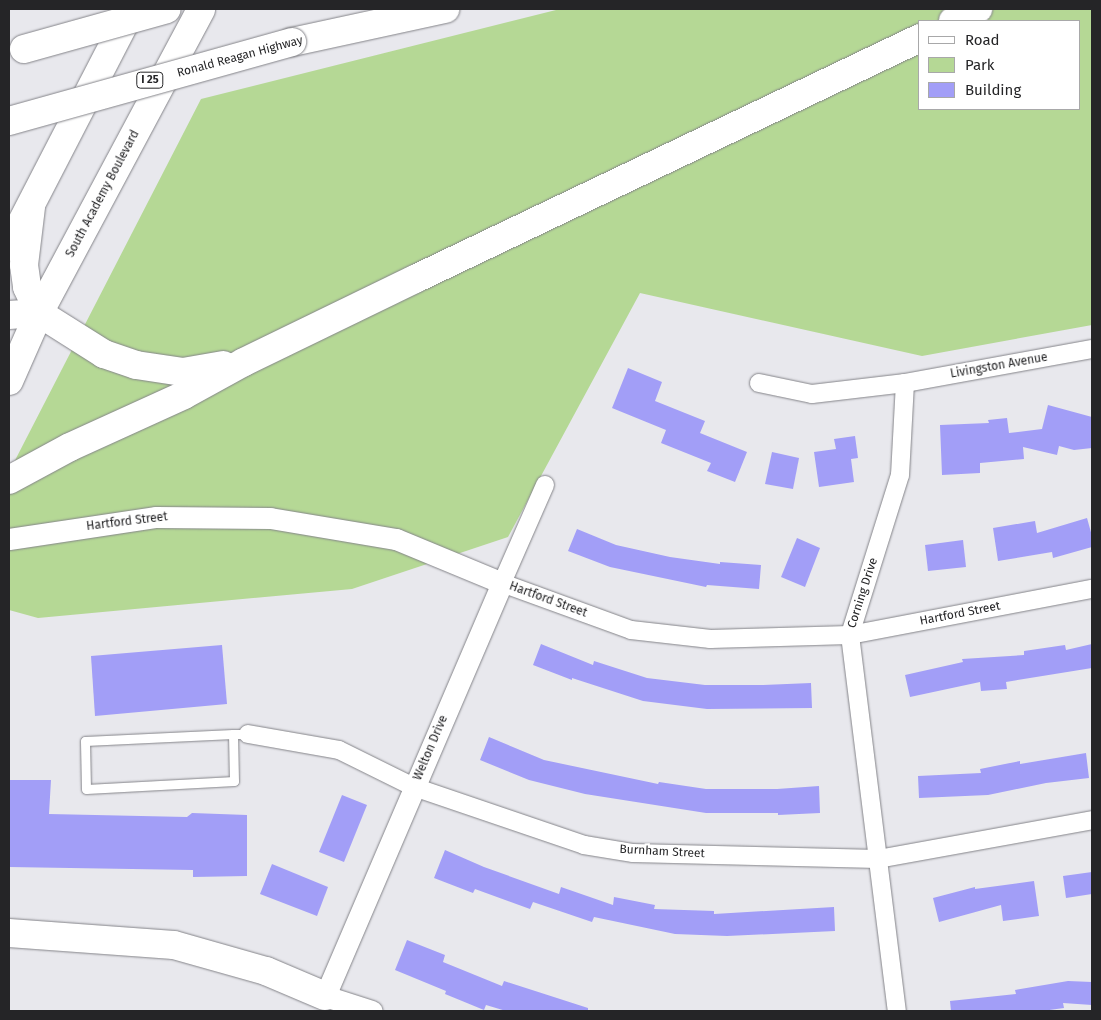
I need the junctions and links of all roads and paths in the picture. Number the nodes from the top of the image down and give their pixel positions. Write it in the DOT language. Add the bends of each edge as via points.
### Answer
graph roads {
  1 [pos="132,9"];
  2 [pos="167,9"];
  3 [pos="202,9"];
  4 [pos="445,9"];
  5 [pos="978,9"];
  6 [pos="955,20"];
  7 [pos="918,39"];
  8 [pos="16,51"];
  9 [pos="9,121"];
  10 [pos="31,207"];
  11 [pos="9,247"];
  12 [pos="39,314"];
  13 [pos="9,315"];
  14 [pos="1092,349"];
  15 [pos="244,362"];
  16 [pos="9,381"];
  17 [pos="759,383"];
  18 [pos="905,383"];
  19 [pos="9,480"];
  20 [pos="545,485"];
  21 [pos="9,539"];
  22 [pos="502,583"];
  23 [pos="1092,589"];
  24 [pos="850,635"];
  25 [pos="241,734"];
  26 [pos="414,788"];
  27 [pos="1092,820"];
  28 [pos="878,859"];
  29 [pos="9,934"];
  30 [pos="322,1004"];
  31 [pos="372,1011"];
  32 [pos="897,1011"];
  1 -- 10 [label="highway"];
  2 -- 8 [label="highway, bridge"];
  3 -- 12 [label="highway, South Academy Boulevard"];
  4 -- 9 [label="highway, Ronald Reagan Highway / I 25, bridge" via="292,42"];
  5 -- 6 [label="highway"];
  7 -- 15 [label="highway"];
  10 -- 11 [label="highway"];
  10 -- 12 [label="highway" via="24,265 27,287"];
  12 -- 13 [label="highway"];
  12 -- 15 [label="highway" via="104,354 136,365 184,372"];
  12 -- 16 [label="highway, South Academy Boulevard"];
  14 -- 18 [label="street, Livingston Avenue"];
  15 -- 19 [label="highway" via="184,395 70,447"];
  17 -- 18 [label="street" via="812,394"];
  18 -- 24 [label="street, Corning Drive" via="900,475"];
  20 -- 22 [label="street, Welton Drive"];
  21 -- 22 [label="street, Hartford Street" via="156,516 270,518 396,539"];
  22 -- 24 [label="street, Hartford Street" via="632,630 710,639"];
  22 -- 26 [label="street, Welton Drive"];
  23 -- 24 [label="street, Hartford Street"];
  24 -- 28 [label="street, Corning Drive"];
  25 -- 25 [label="lane" via="85,741 86,789 234,781"];
  25 -- 26 [label="street, Burnham Street" via="339,750"];
  26 -- 28 [label="street, Burnham Street" via="584,845 633,853"];
  26 -- 30 [label="street, Welton Drive"];
  27 -- 28 [label="street, Burnham Street"];
  28 -- 32 [label="street, Corning Drive"];
  29 -- 30 [label="highway" via="174,945 266,972"];
  30 -- 31 [label="street"];
}
